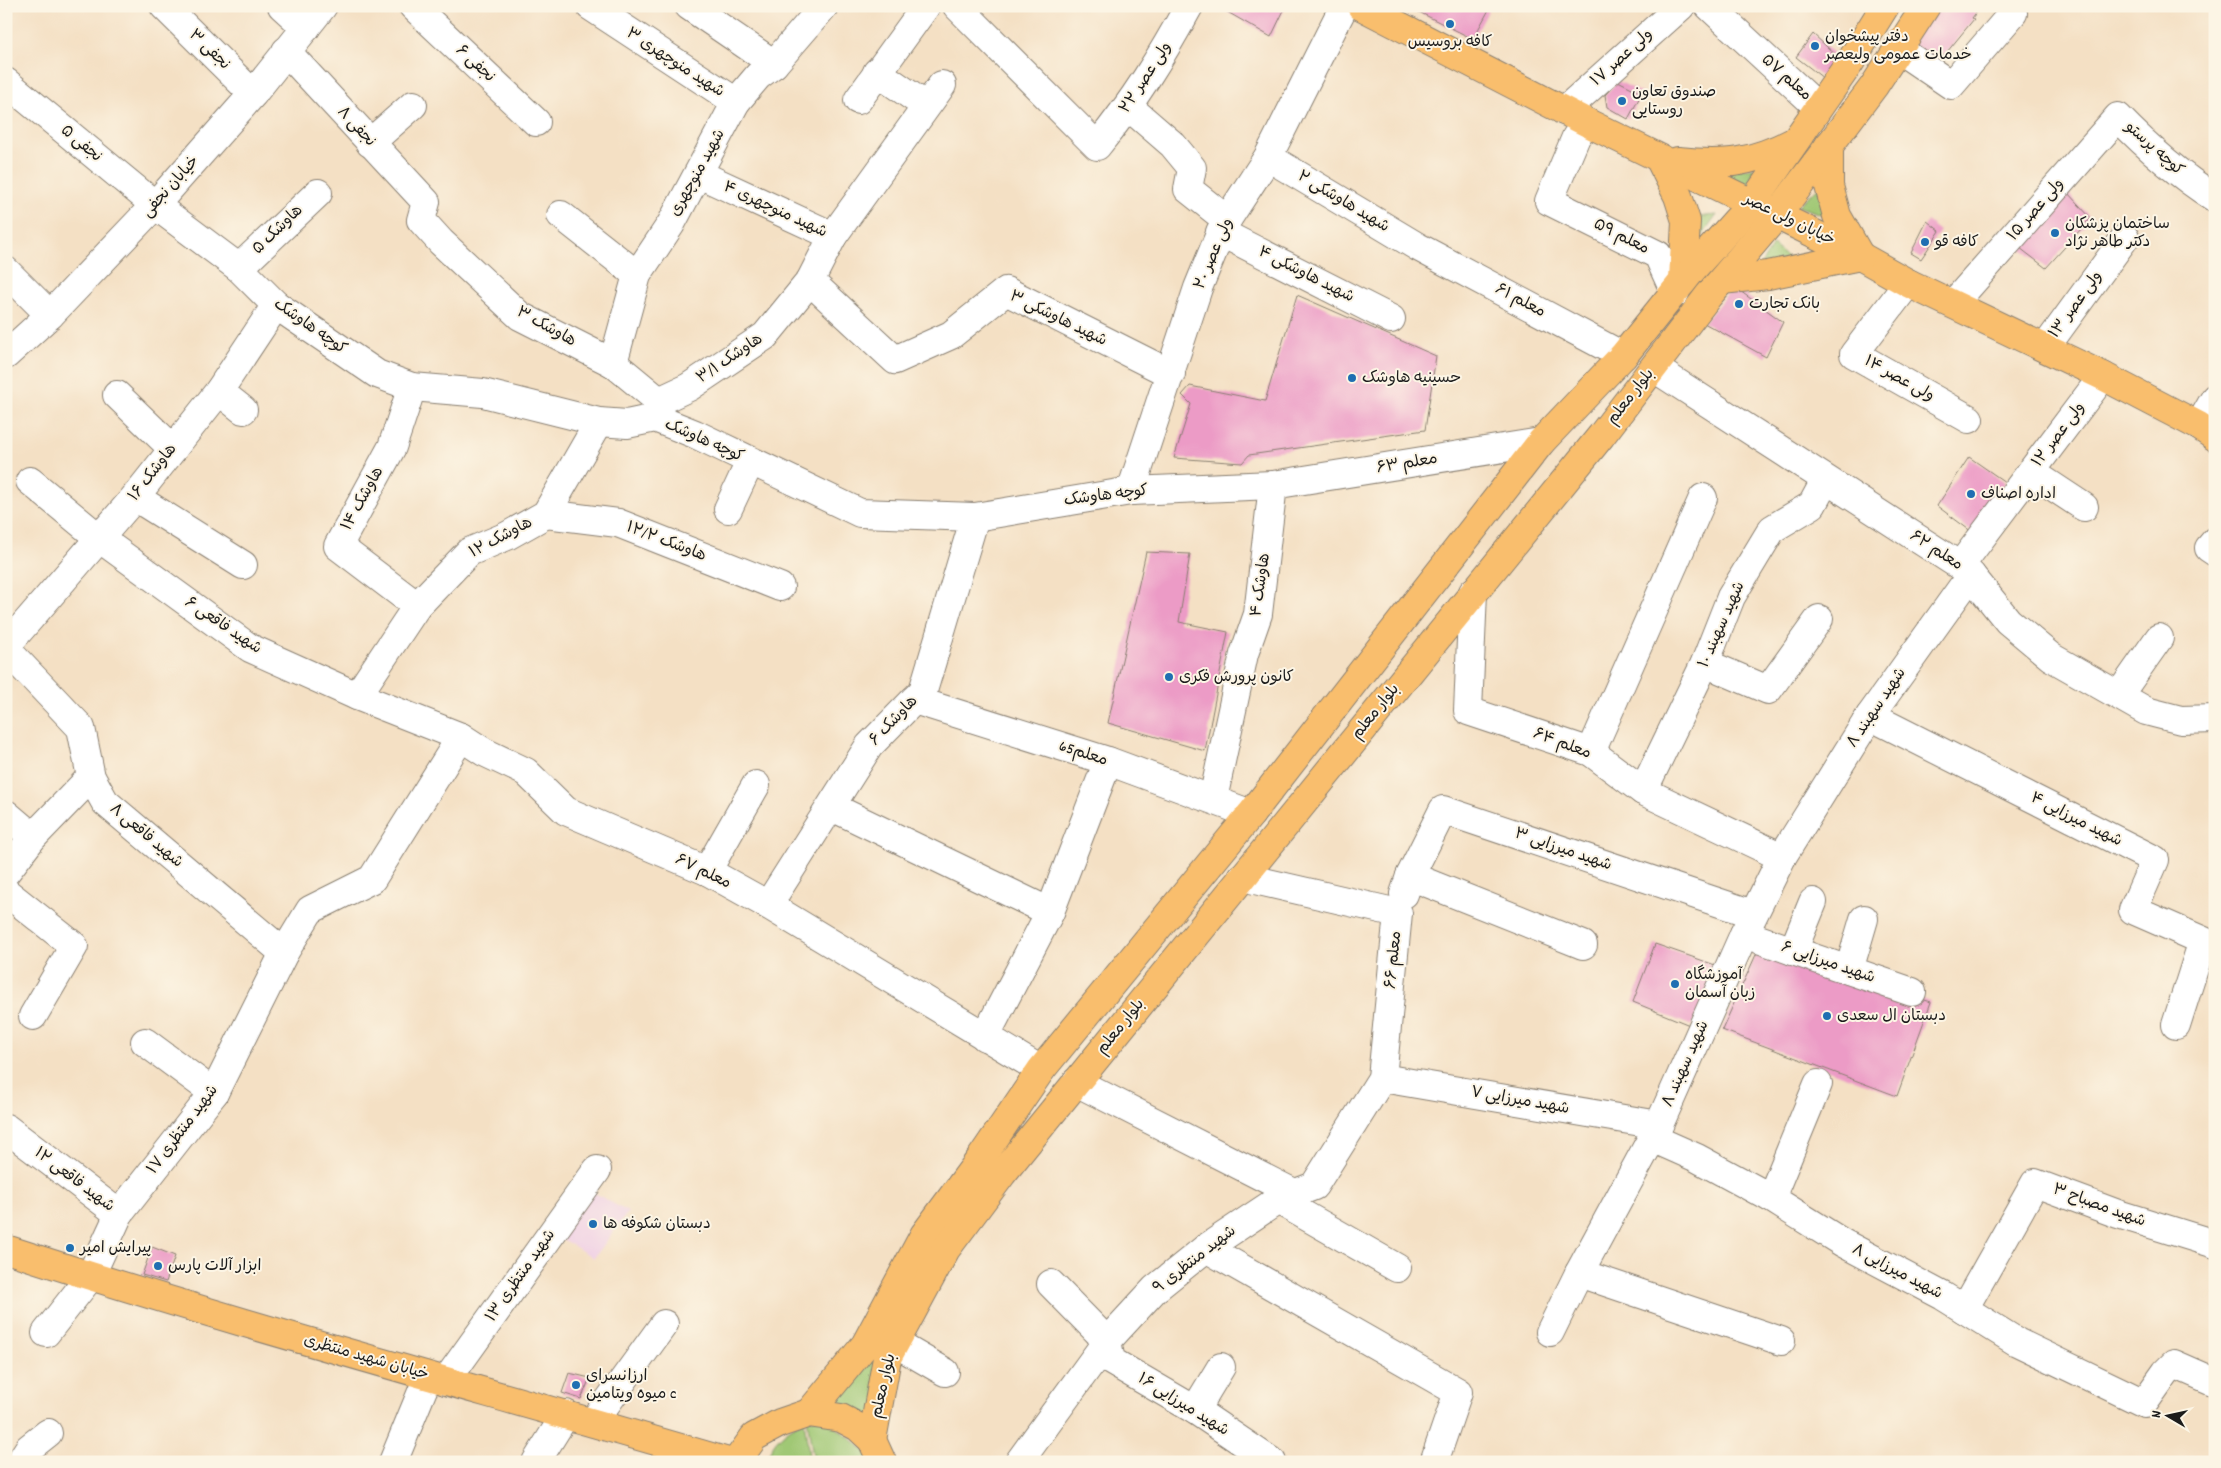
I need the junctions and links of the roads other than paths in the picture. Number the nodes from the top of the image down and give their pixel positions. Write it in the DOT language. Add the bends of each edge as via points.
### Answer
graph roads {
  1 [pos="164,6"];
  2 [pos="282,6"];
  3 [pos="323,6"];
  4 [pos="413,6"];
  5 [pos="590,6"];
  6 [pos="690,6"];
  7 [pos="824,6"];
  8 [pos="926,6"];
  9 [pos="957,6"];
  10 [pos="1189,6"];
  11 [pos="1344,6"];
  12 [pos="1361,6"];
  13 [pos="1680,6"];
  14 [pos="1709,6"];
  15 [pos="1885,6"];
  16 [pos="1926,6"];
  17 [pos="2013,13"];
  18 [pos="306,28"];
  19 [pos="1898,49"];
  20 [pos="286,50"];
  21 [pos="774,64"];
  22 [pos="1849,64"];
  23 [pos="877,72"];
  24 [pos="6,82"];
  25 [pos="1874,86"];
  26 [pos="253,94"];
  27 [pos="858,100"];
  28 [pos="736,102"];
  29 [pos="413,105"];
  30 [pos="1129,107"];
  31 [pos="1818,107"];
  32 [pos="1575,116"];
  33 [pos="2118,116"];
  34 [pos="536,122"];
  35 [pos="1795,141"];
  36 [pos="370,142"];
  37 [pos="1829,145"];
  38 [pos="1268,157"];
  39 [pos="1662,160"];
  40 [pos="699,174"];
  41 [pos="318,193"];
  42 [pos="2215,198"];
  43 [pos="1548,201"];
  44 [pos="426,202"];
  45 [pos="1753,202"];
  46 [pos="155,205"];
  47 [pos="561,215"];
  48 [pos="1777,215"];
  49 [pos="1224,226"];
  50 [pos="833,236"];
  51 [pos="2125,238"];
  52 [pos="1418,248"];
  53 [pos="1860,256"];
  54 [pos="239,268"];
  55 [pos="6,271"];
  56 [pos="637,275"];
  57 [pos="810,281"];
  58 [pos="1683,281"];
  59 [pos="1908,283"];
  60 [pos="1719,284"];
  61 [pos="1954,303"];
  62 [pos="276,305"];
  63 [pos="50,315"];
  64 [pos="1391,319"];
  65 [pos="2045,348"];
  66 [pos="6,355"];
  67 [pos="1623,356"];
  68 [pos="613,363"];
  69 [pos="1654,368"];
  70 [pos="1171,374"];
  71 [pos="2103,376"];
  72 [pos="412,387"];
  73 [pos="219,391"];
  74 [pos="117,394"];
  75 [pos="2215,398"];
  76 [pos="243,410"];
  77 [pos="657,410"];
  78 [pos="1969,419"];
  79 [pos="599,422"];
  80 [pos="2207,432"];
  81 [pos="1541,442"];
  82 [pos="173,448"];
  83 [pos="750,462"];
  84 [pos="2031,472"];
  85 [pos="1825,480"];
  86 [pos="30,481"];
  87 [pos="1274,485"];
  88 [pos="1131,491"];
  89 [pos="135,497"];
  90 [pos="1703,498"];
  91 [pos="2084,508"];
  92 [pos="728,509"];
  93 [pos="546,514"];
  94 [pos="975,517"];
  95 [pos="99,538"];
  96 [pos="2215,541"];
  97 [pos="2215,552"];
  98 [pos="243,565"];
  99 [pos="1966,570"];
  100 [pos="780,587"];
  101 [pos="1473,592"];
  102 [pos="416,606"];
  103 [pos="1819,619"];
  104 [pos="9,638"];
  105 [pos="2159,638"];
  106 [pos="1705,663"];
  107 [pos="2119,695"];
  108 [pos="357,696"];
  109 [pos="914,700"];
  110 [pos="1870,716"];
  111 [pos="2215,719"];
  112 [pos="461,737"];
  113 [pos="1591,752"];
  114 [pos="1108,762"];
  115 [pos="91,777"];
  116 [pos="756,785"];
  117 [pos="1643,791"];
  118 [pos="1213,799"];
  119 [pos="832,806"];
  120 [pos="6,814"];
  121 [pos="1251,814"];
  122 [pos="33,837"];
  123 [pos="1782,857"];
  124 [pos="707,871"];
  125 [pos="6,872"];
  126 [pos="1410,876"];
  127 [pos="1242,877"];
  128 [pos="6,892"];
  129 [pos="1813,902"];
  130 [pos="768,905"];
  131 [pos="1050,912"];
  132 [pos="1398,913"];
  133 [pos="1864,919"];
  134 [pos="1749,924"];
  135 [pos="2214,944"];
  136 [pos="1583,945"];
  137 [pos="1794,951"];
  138 [pos="284,953"];
  139 [pos="1849,970"];
  140 [pos="1912,992"];
  141 [pos="33,1016"];
  142 [pos="2176,1025"];
  143 [pos="985,1037"];
  144 [pos="145,1042"];
  145 [pos="1041,1070"];
  146 [pos="1382,1078"];
  147 [pos="1076,1082"];
  148 [pos="1818,1084"];
  149 [pos="214,1093"];
  150 [pos="6,1128"];
  151 [pos="1655,1131"];
  152 [pos="597,1170"];
  153 [pos="1287,1197"];
  154 [pos="1771,1198"];
  155 [pos="119,1214"];
  156 [pos="2215,1244"];
  157 [pos="1206,1248"];
  158 [pos="6,1249"];
  159 [pos="1397,1268"];
  160 [pos="1579,1273"];
  161 [pos="90,1277"];
  162 [pos="1051,1284"];
  163 [pos="1964,1309"];
  164 [pos="664,1324"];
  165 [pos="1550,1332"];
  166 [pos="46,1333"];
  167 [pos="1107,1341"];
  168 [pos="1782,1341"];
  169 [pos="895,1343"];
  170 [pos="1221,1367"];
  171 [pos="945,1372"];
  172 [pos="437,1379"];
  173 [pos="2215,1382"];
  174 [pos="1195,1410"];
  175 [pos="808,1413"];
  176 [pos="566,1414"];
  177 [pos="592,1422"];
  178 [pos="48,1433"];
  179 [pos="880,1455"];
  180 [pos="20,1462"];
  181 [pos="393,1462"];
  182 [pos="536,1462"];
  183 [pos="728,1462"];
  184 [pos="736,1462"];
  185 [pos="1019,1462"];
  186 [pos="1272,1462"];
  187 [pos="1434,1462"];
  1 -- 26 [label="street, نجفی ۳"];
  2 -- 18 [label="street"];
  3 -- 18 [label="street, خیابان نجفی"];
  4 -- 34 [label="street, نجفی ۶"];
  5 -- 28 [label="street, شهید منوچهری ۳"];
  6 -- 21 [label="street"];
  7 -- 21 [label="street, شهید منوچهری"];
  8 -- 23 [label="street"];
  9 -- 30 [label="street, ولی عصر ۲۲" via="1097,146"];
  10 -- 30 [label="street, ولی عصر ۲۲"];
  11 -- 38 [label="street, ولی عصر ۲۰"];
  12 -- 32 [label="main road, خیابان ولی عصر"];
  13 -- 32 [label="street, ولی عصر ۱۷"];
  14 -- 31 [label="street, معلم ۵۷"];
  15 -- 22 [label="main road, بلوار معلم"];
  16 -- 19 [label="main road, بلوار معلم"];
  17 -- 19 [label="street" via="1951,85"];
  18 -- 20 [label="street, خیابان نجفی"];
  19 -- 25 [label="main road, بلوار معلم"];
  20 -- 26 [label="street, خیابان نجفی"];
  20 -- 36 [label="street, نجفی ۸"];
  21 -- 28 [label="street, شهید منوچهری" via="758,76"];
  22 -- 25 [label="main road" via="1855,83 1868,88"];
  22 -- 31 [label="main road, بلوار معلم"];
  23 -- 27 [label="street"];
  23 -- 50 [label="street" via="934,96"];
  24 -- 46 [label="street, نجفی ۵"];
  25 -- 37 [label="main road, بلوار معلم"];
  26 -- 46 [label="street, خیابان نجفی"];
  28 -- 40 [label="street, شهید منوچهری"];
  29 -- 36 [label="street"];
  30 -- 49 [label="street, شهید هاوشکی ۴" via="1173,145 1192,168 1188,189"];
  31 -- 35 [label="main road, بلوار معلم"];
  32 -- 39 [label="main road, خیابان ولی عصر"];
  32 -- 43 [label="street, ولی عصر ۱۷" via="1576,137"];
  33 -- 42 [label="street, کوچه پرستو" via="2190,182"];
  33 -- 61 [label="street, ولی عصر ۱۵"];
  35 -- 39 [label="main road" via="1742,162 1712,164"];
  35 -- 45 [label="main road, بلوار معلم"];
  36 -- 44 [label="street, نجفی ۸"];
  37 -- 48 [label="main road, بلوار معلم"];
  37 -- 53 [label="main road" via="1829,186 1837,216"];
  38 -- 49 [label="street, ولی عصر ۲۰"];
  38 -- 52 [label="street, شهید هاوشکی ۲"];
  39 -- 45 [label="main road, خیابان ولی عصر"];
  39 -- 58 [label="main road" via="1686,221"];
  40 -- 50 [label="street, شهید منوچهری ۴"];
  40 -- 56 [label="street, شهید منوچهری"];
  41 -- 54 [label="street, هاوشک ۵"];
  43 -- 58 [label="street, معلم ۵۹" via="1658,256"];
  44 -- 68 [label="street, هاوشک ۳" via="421,220 520,316"];
  45 -- 48 [label="main road, خیابان ولی عصر"];
  45 -- 58 [label="main road, بلوار معلم"];
  46 -- 54 [label="street, کوچه هاوشک"];
  46 -- 63 [label="street, خیابان نجفی"];
  47 -- 56 [label="street"];
  48 -- 53 [label="main road, خیابان ولی عصر"];
  48 -- 60 [label="main road, بلوار معلم"];
  49 -- 64 [label="street, شهید هاوشکی ۴"];
  49 -- 70 [label="street, ولی عصر ۲۰" via="1198,288"];
  50 -- 57 [label="street, شهید منوچهری ۴"];
  51 -- 65 [label="street, ولی عصر ۱۳"];
  52 -- 67 [label="street, معلم ۶۱"];
  53 -- 59 [label="main road, خیابان ولی عصر"];
  53 -- 60 [label="main road"];
  54 -- 62 [label="street, کوچه هاوشک"];
  55 -- 63 [label="street"];
  56 -- 68 [label="street, شهید منوچهری"];
  57 -- 70 [label="street, شهید هاوشکی ۳" via="895,360 952,335 1006,291"];
  57 -- 77 [label="street, هاوشک ۳/۱" via="765,336"];
  58 -- 60 [label="main road" via="1708,272"];
  58 -- 67 [label="main road, بلوار معلم"];
  59 -- 61 [label="main road, خیابان ولی عصر"];
  59 -- 78 [label="street, ولی عصر ۱۴" via="1854,354"];
  60 -- 69 [label="main road, بلوار معلم"];
  61 -- 65 [label="main road, خیابان ولی عصر"];
  62 -- 72 [label="street, کوچه هاوشک" via="377,374"];
  62 -- 73 [label="street, هاوشک ۱۶"];
  63 -- 66 [label="street, خیابان نجفی"];
  65 -- 71 [label="main road, خیابان ولی عصر"];
  67 -- 81 [label="main road, بلوار معلم"];
  68 -- 77 [label="street, هاوشک ۳"];
  69 -- 85 [label="street, معلم ۶۲"];
  69 -- 101 [label="main road, بلوار معلم"];
  70 -- 88 [label="street, ولی عصر ۲۰"];
  71 -- 80 [label="main road, خیابان ولی عصر"];
  71 -- 84 [label="street, ولی عصر ۱۲"];
  72 -- 79 [label="street, کوچه هاوشک" via="483,393"];
  72 -- 102 [label="street, هاوشک ۱۴" via="392,447 338,546"];
  73 -- 76 [label="street"];
  73 -- 82 [label="street, هاوشک ۱۶"];
  74 -- 82 [label="street"];
  75 -- 80 [label="street"];
  77 -- 79 [label="street, کوچه هاوشک" via="627,424"];
  77 -- 83 [label="street, کوچه هاوشک"];
  79 -- 93 [label="street, هاوشک ۱۲"];
  81 -- 87 [label="street, معلم ۶۳"];
  81 -- 121 [label="main road, بلوار معلم"];
  82 -- 89 [label="street, هاوشک ۱۶"];
  83 -- 92 [label="street"];
  83 -- 94 [label="street, کوچه هاوشک" via="860,513"];
  84 -- 91 [label="street"];
  84 -- 99 [label="street, ولی عصر ۱۲"];
  85 -- 99 [label="street, معلم ۶۲"];
  85 -- 106 [label="street, شهید سهبند ۱۰" via="1812,506 1772,530 1731,597"];
  86 -- 95 [label="street, شهید فاقعی ۶"];
  87 -- 88 [label="street, کوچه هاوشک"];
  87 -- 118 [label="street, هاوشک ۴" via="1258,614 1244,654"];
  88 -- 94 [label="street, کوچه هاوشک"];
  89 -- 95 [label="street, هاوشک ۱۶"];
  89 -- 98 [label="street"];
  90 -- 113 [label="street"];
  93 -- 100 [label="street, هاوشک ۱۲/۲" via="618,523"];
  93 -- 102 [label="street, هاوشک ۱۲" via="469,552"];
  94 -- 109 [label="street, هاوشک ۶" via="923,691"];
  95 -- 104 [label="street, هاوشک ۱۶"];
  95 -- 108 [label="street, شهید فاقعی ۶" via="250,648"];
  96 -- 97 [label="street" via="2210,548"];
  99 -- 107 [label="street, معلم ۶۲" via="2008,621 2051,657"];
  99 -- 110 [label="street, شهید سهبند ۸"];
  101 -- 113 [label="street, معلم ۶۴" via="1468,711"];
  101 -- 127 [label="main road, بلوار معلم"];
  102 -- 108 [label="street, هاوشک ۱۲"];
  103 -- 106 [label="street" via="1768,690"];
  104 -- 115 [label="street, شهید فاقعی ۸" via="82,728"];
  105 -- 107 [label="street"];
  106 -- 117 [label="street, شهید سهبند ۱۰"];
  107 -- 111 [label="street, معلم ۶۲" via="2146,711 2181,720"];
  108 -- 112 [label="street, معلم ۶۷"];
  109 -- 114 [label="street, معلم65"];
  109 -- 119 [label="street, هاوشک ۶" via="869,746"];
  110 -- 123 [label="street, شهید سهبند ۸"];
  110 -- 135 [label="street, شهید میرزایی ۴" via="2155,860 2133,910"];
  112 -- 124 [label="street, معلم ۶۷" via="526,772 566,811"];
  112 -- 138 [label="street, شهید منتظری ۱۷" via="372,879 310,910"];
  113 -- 117 [label="street, معلم ۶۴"];
  114 -- 118 [label="street, معلم65"];
  114 -- 131 [label="street"];
  115 -- 122 [label="street"];
  115 -- 138 [label="street, شهید فاقعی ۸" via="105,802"];
  116 -- 124 [label="street"];
  117 -- 123 [label="street, معلم ۶۴"];
  118 -- 121 [label="street, معلم65"];
  119 -- 130 [label="street, هاوشک ۶"];
  119 -- 131 [label="street"];
  120 -- 122 [label="street"];
  121 -- 145 [label="main road, بلوار معلم"];
  122 -- 125 [label="street"];
  123 -- 134 [label="street, شهید سهبند ۸"];
  124 -- 130 [label="street, معلم ۶۷"];
  126 -- 132 [label="street"];
  126 -- 134 [label="street, شهید میرزایی ۳" via="1443,810"];
  126 -- 136 [label="street"];
  127 -- 132 [label="street, معلم ۶۶"];
  127 -- 147 [label="main road, بلوار معلم"];
  128 -- 141 [label="street" via="74,946"];
  129 -- 137 [label="street"];
  130 -- 143 [label="street, معلم ۶۷"];
  131 -- 143 [label="street"];
  132 -- 146 [label="street, معلم ۶۶"];
  133 -- 139 [label="street"];
  134 -- 137 [label="street, شهید میرزایی ۶"];
  134 -- 151 [label="street, شهید سهبند ۸"];
  135 -- 142 [label="street" via="2199,953"];
  137 -- 139 [label="street, شهید میرزایی ۶"];
  138 -- 149 [label="street, شهید منتظری ۱۷"];
  139 -- 140 [label="street, شهید میرزایی ۶"];
  143 -- 145 [label="street, معلم ۶۷"];
  144 -- 149 [label="street"];
  145 -- 175 [label="main road, بلوار معلم" via="924,1235 864,1345"];
  146 -- 151 [label="street, شهید میرزایی ۷"];
  146 -- 153 [label="street, شهید منتظری ۹" via="1314,1186"];
  147 -- 153 [label="street"];
  147 -- 169 [label="main road, بلوار معلم" via="946,1249"];
  148 -- 154 [label="street"];
  149 -- 155 [label="street, شهید منتظری ۱۷"];
  150 -- 155 [label="street, شهید فاقعی ۱۲"];
  151 -- 154 [label="street, شهید میرزایی ۸"];
  151 -- 160 [label="street, شهید سهبند ۸"];
  152 -- 172 [label="street, شهید منتظری ۱۳"];
  153 -- 157 [label="street, شهید منتظری ۹"];
  153 -- 159 [label="street"];
  154 -- 163 [label="street, شهید میرزایی ۸" via="1843,1243"];
  155 -- 161 [label="street, شهید منتظری ۱۷"];
  156 -- 163 [label="street, شهید مصباح ۳" via="2118,1214 2035,1183"];
  157 -- 167 [label="street, شهید منتظری ۹" via="1155,1289"];
  157 -- 187 [label="street" via="1458,1392"];
  158 -- 161 [label="main road, خیابان شهید منتظری"];
  160 -- 165 [label="street, شهید سهبند ۸"];
  160 -- 168 [label="street"];
  161 -- 166 [label="street, شهید منتظری ۱۷"];
  161 -- 172 [label="main road, خیابان شهید منتظری"];
  162 -- 167 [label="street"];
  163 -- 173 [label="street, شهید میرزایی ۸" via="2017,1342 2144,1403 2174,1364"];
  164 -- 177 [label="street"];
  167 -- 174 [label="street, شهید میرزایی ۱۶" via="1111,1362"];
  167 -- 185 [label="street, شهید منتظری ۹"];
  169 -- 171 [label="street"];
  169 -- 179 [label="main road, بلوار معلم" via="887,1358"];
  170 -- 174 [label="street"];
  172 -- 176 [label="main road, خیابان شهید منتظری"];
  172 -- 181 [label="street, شهید منتظری ۱۳"];
  174 -- 186 [label="street, شهید میرزایی ۱۶"];
  175 -- 179 [label="main road" via="841,1418 858,1427"];
  175 -- 184 [label="main road" via="754,1437"];
  176 -- 177 [label="main road, خیابان شهید منتظری"];
  176 -- 182 [label="street"];
  177 -- 183 [label="main road, خیابان شهید منتظری"];
  178 -- 180 [label="street" via="29,1448"];
}
